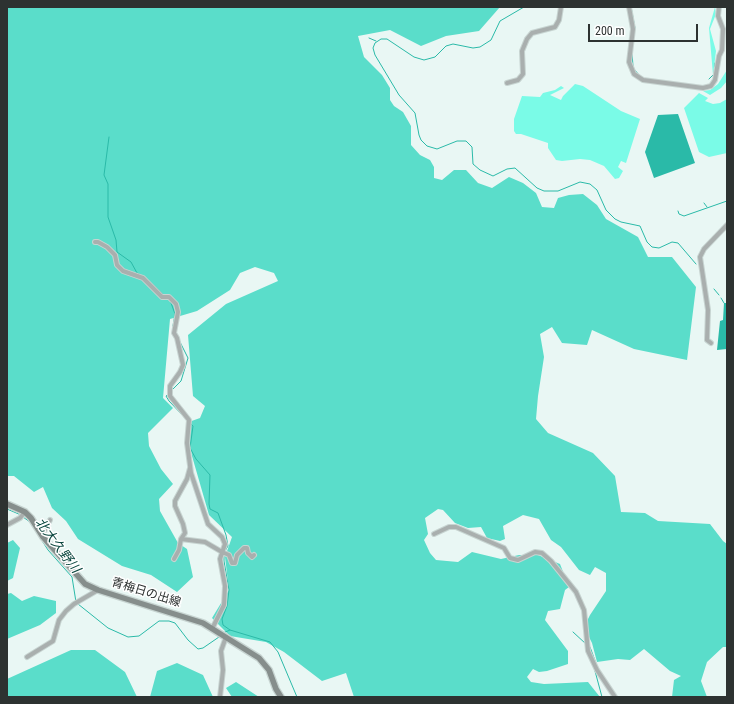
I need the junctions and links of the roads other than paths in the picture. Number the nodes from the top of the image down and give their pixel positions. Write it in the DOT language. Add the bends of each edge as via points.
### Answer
graph roads {
  1 [pos="561,7"];
  2 [pos="629,7"];
  3 [pos="719,7"];
  4 [pos="725,49"];
  5 [pos="508,83"];
  6 [pos="727,225"];
  7 [pos="94,242"];
  8 [pos="711,343"];
  9 [pos="190,466"];
  10 [pos="7,504"];
  11 [pos="24,513"];
  12 [pos="50,520"];
  13 [pos="7,525"];
  14 [pos="434,534"];
  15 [pos="42,535"];
  16 [pos="182,539"];
  17 [pos="222,552"];
  18 [pos="254,555"];
  19 [pos="174,559"];
  20 [pos="98,590"];
  21 [pos="212,629"];
  22 [pos="222,635"];
  23 [pos="27,657"];
  24 [pos="220,697"];
  25 [pos="281,697"];
  26 [pos="615,697"];
  1 -- 5 [label="street" via="555,27 532,33 526,39 522,51 523,74 518,80"];
  2 -- 4 [label="street" via="633,29 629,62 631,70 639,79 708,87 713,84 719,56"];
  3 -- 4 [label="street" via="718,16"];
  6 -- 8 [label="street" via="704,249 700,258 708,310 707,340"];
  7 -- 9 [label="street" via="107,247 115,255 117,265 123,271 142,278 162,297 169,297 176,304 178,312 174,333 182,365 170,386 170,394 182,414 189,420 187,443"];
  9 -- 16 [label="street" via="187,479 175,502 185,532"];
  9 -- 17 [label="street" via="207,521 224,540"];
  10 -- 11 [label="main road, 青梅日の出線"];
  11 -- 13 [label="street"];
  11 -- 15 [label="main road, 青梅日の出線" via="31,518"];
  12 -- 15 [label="street"];
  14 -- 26 [label="street" via="449,526 456,527 504,548 510,558 518,560 535,552 552,561 576,592 584,610 586,647 597,670"];
  15 -- 20 [label="main road, 青梅日の出線" via="78,578"];
  16 -- 17 [label="street" via="205,542"];
  16 -- 19 [label="street"];
  17 -- 18 [label="street" via="230,555 232,563 235,563 244,548 247,548 252,557"];
  17 -- 21 [label="street" via="220,559 225,600 223,611"];
  20 -- 21 [label="main road, 青梅日の出線" via="203,623"];
  20 -- 23 [label="street" via="77,602 59,620 53,641"];
  21 -- 22 [label="main road, 青梅日の出線"];
  22 -- 24 [label="street" via="223,670"];
  22 -- 25 [label="main road, 青梅日の出線" via="259,658 269,670"];
}
